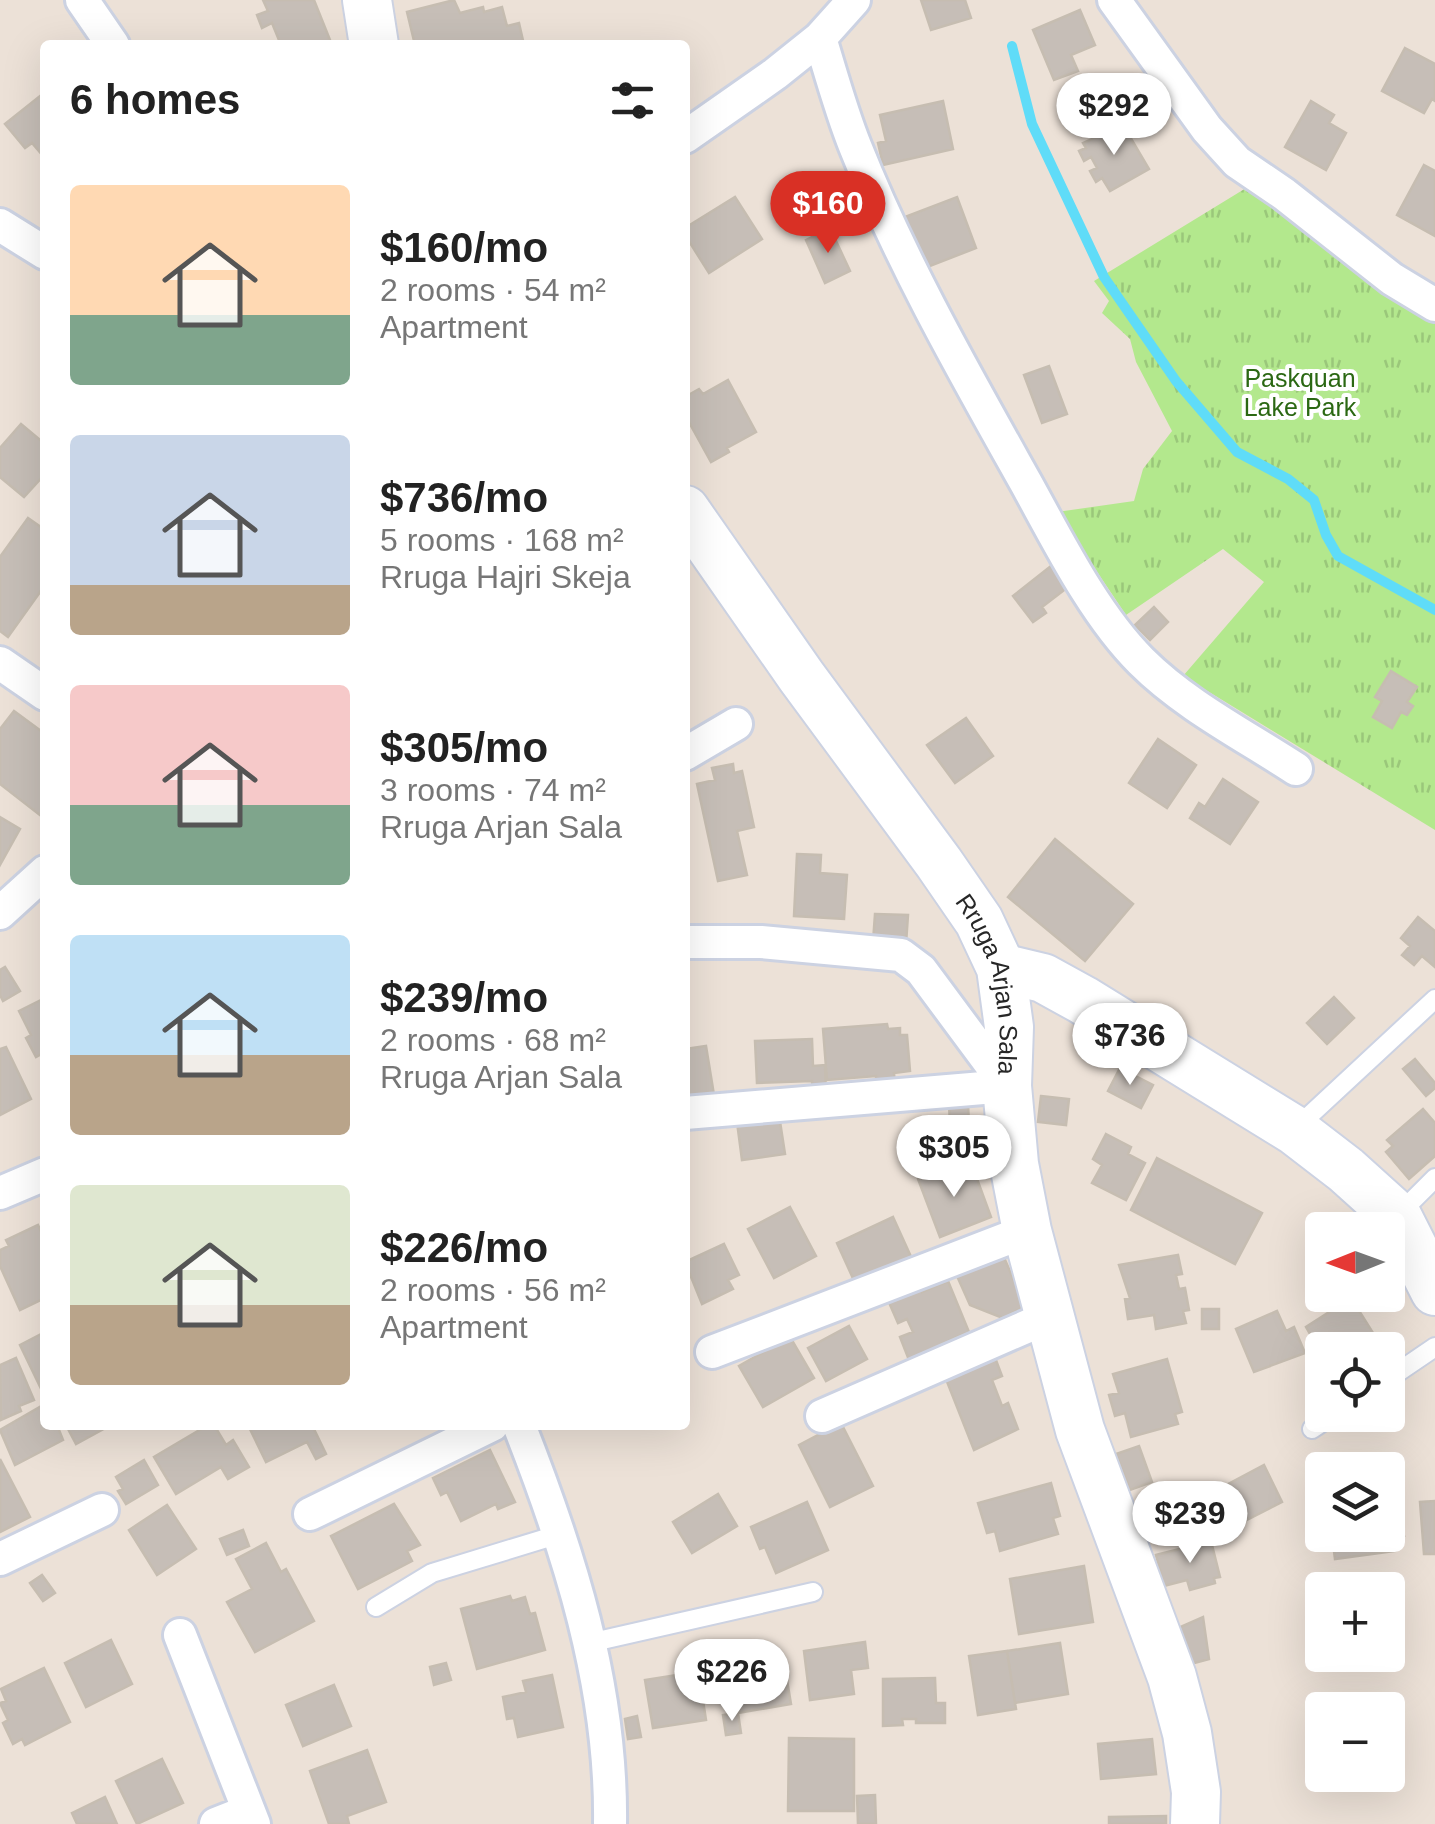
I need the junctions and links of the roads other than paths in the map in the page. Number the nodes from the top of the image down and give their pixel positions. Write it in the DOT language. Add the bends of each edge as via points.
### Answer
graph roads {
  1 [pos="82,0"];
  2 [pos="367,0"];
  3 [pos="854,0"];
  4 [pos="1114,0"];
  5 [pos="820,38"];
  6 [pos="110,40"];
  7 [pos="373,40"];
  8 [pos="690,134"];
  9 [pos="0,225"];
  10 [pos="40,250"];
  11 [pos="1435,305"];
  12 [pos="690,517"];
  13 [pos="5,677"];
  14 [pos="40,692"];
  15 [pos="736,724"];
  16 [pos="690,751"];
  17 [pos="1296,769"];
  18 [pos="40,877"];
  19 [pos="0,914"];
  20 [pos="690,942"];
  21 [pos="1001,968"];
  22 [pos="1435,999"];
  23 [pos="1009,1027"];
  24 [pos="1133,1032"];
  25 [pos="1007,1086"];
  26 [pos="690,1114"];
  27 [pos="1294,1130"];
  28 [pos="40,1176"];
  29 [pos="1435,1178"];
  30 [pos="0,1193"];
  31 [pos="1393,1212"];
  32 [pos="1401,1212"];
  33 [pos="1027,1230"];
  34 [pos="1405,1232"];
  35 [pos="1435,1291"];
  36 [pos="1051,1316"];
  37 [pos="1435,1347"];
  38 [pos="712,1352"];
  39 [pos="1405,1367"];
  40 [pos="822,1416"];
  41 [pos="482,1430"];
  42 [pos="520,1430"];
  43 [pos="102,1510"];
  44 [pos="310,1514"];
  45 [pos="560,1534"];
  46 [pos="0,1560"];
  47 [pos="813,1592"];
  48 [pos="376,1607"];
  49 [pos="180,1635"];
  50 [pos="589,1643"];
  51 [pos="251,1818"];
  52 [pos="216,1824"];
  53 [pos="610,1824"];
  54 [pos="1195,1824"];
  1 -- 6 [label="street"];
  2 -- 7 [label="street"];
  3 -- 5 [label="street"];
  4 -- 11 [label="street" via="1238,162"];
  5 -- 8 [label="street"];
  5 -- 17 [label="street" via="853,141 902,248 987,414 1106,617 1140,660 1176,689"];
  9 -- 10 [label="street"];
  12 -- 21 [label="street, Rruga Arjan Sala" via="940,862"];
  13 -- 14 [label="street"];
  15 -- 16 [label="street"];
  18 -- 19 [label="street"];
  20 -- 25 [label="street" via="901,955 921,970"];
  21 -- 23 [label="street, Rruga Arjan Sala"];
  21 -- 24 [label="street" via="1043,978"];
  22 -- 27 [label="lane"];
  23 -- 24 [label="street" via="1044,1018"];
  23 -- 25 [label="street, Rruga Arjan Sala"];
  24 -- 27 [label="street"];
  25 -- 26 [label="street"];
  25 -- 33 [label="street, Rruga Arjan Sala"];
  27 -- 31 [label="street"];
  28 -- 30 [label="street"];
  29 -- 32 [label="lane"];
  33 -- 36 [label="street, Rruga Arjan Sala"];
  33 -- 38 [label="street"];
  34 -- 35 [label="street"];
  36 -- 40 [label="street"];
  36 -- 54 [label="street, Rruga Arjan Sala" via="1080,1430 1172,1678 1187,1733"];
  37 -- 39 [label="lane"];
  41 -- 44 [label="street"];
  42 -- 45 [label="street"];
  43 -- 46 [label="street"];
  45 -- 48 [label="lane" via="432,1573"];
  45 -- 50 [label="street"];
  47 -- 50 [label="lane"];
  49 -- 51 [label="street"];
  50 -- 53 [label="street" via="603,1707"];
  51 -- 52 [label="street"];
}
